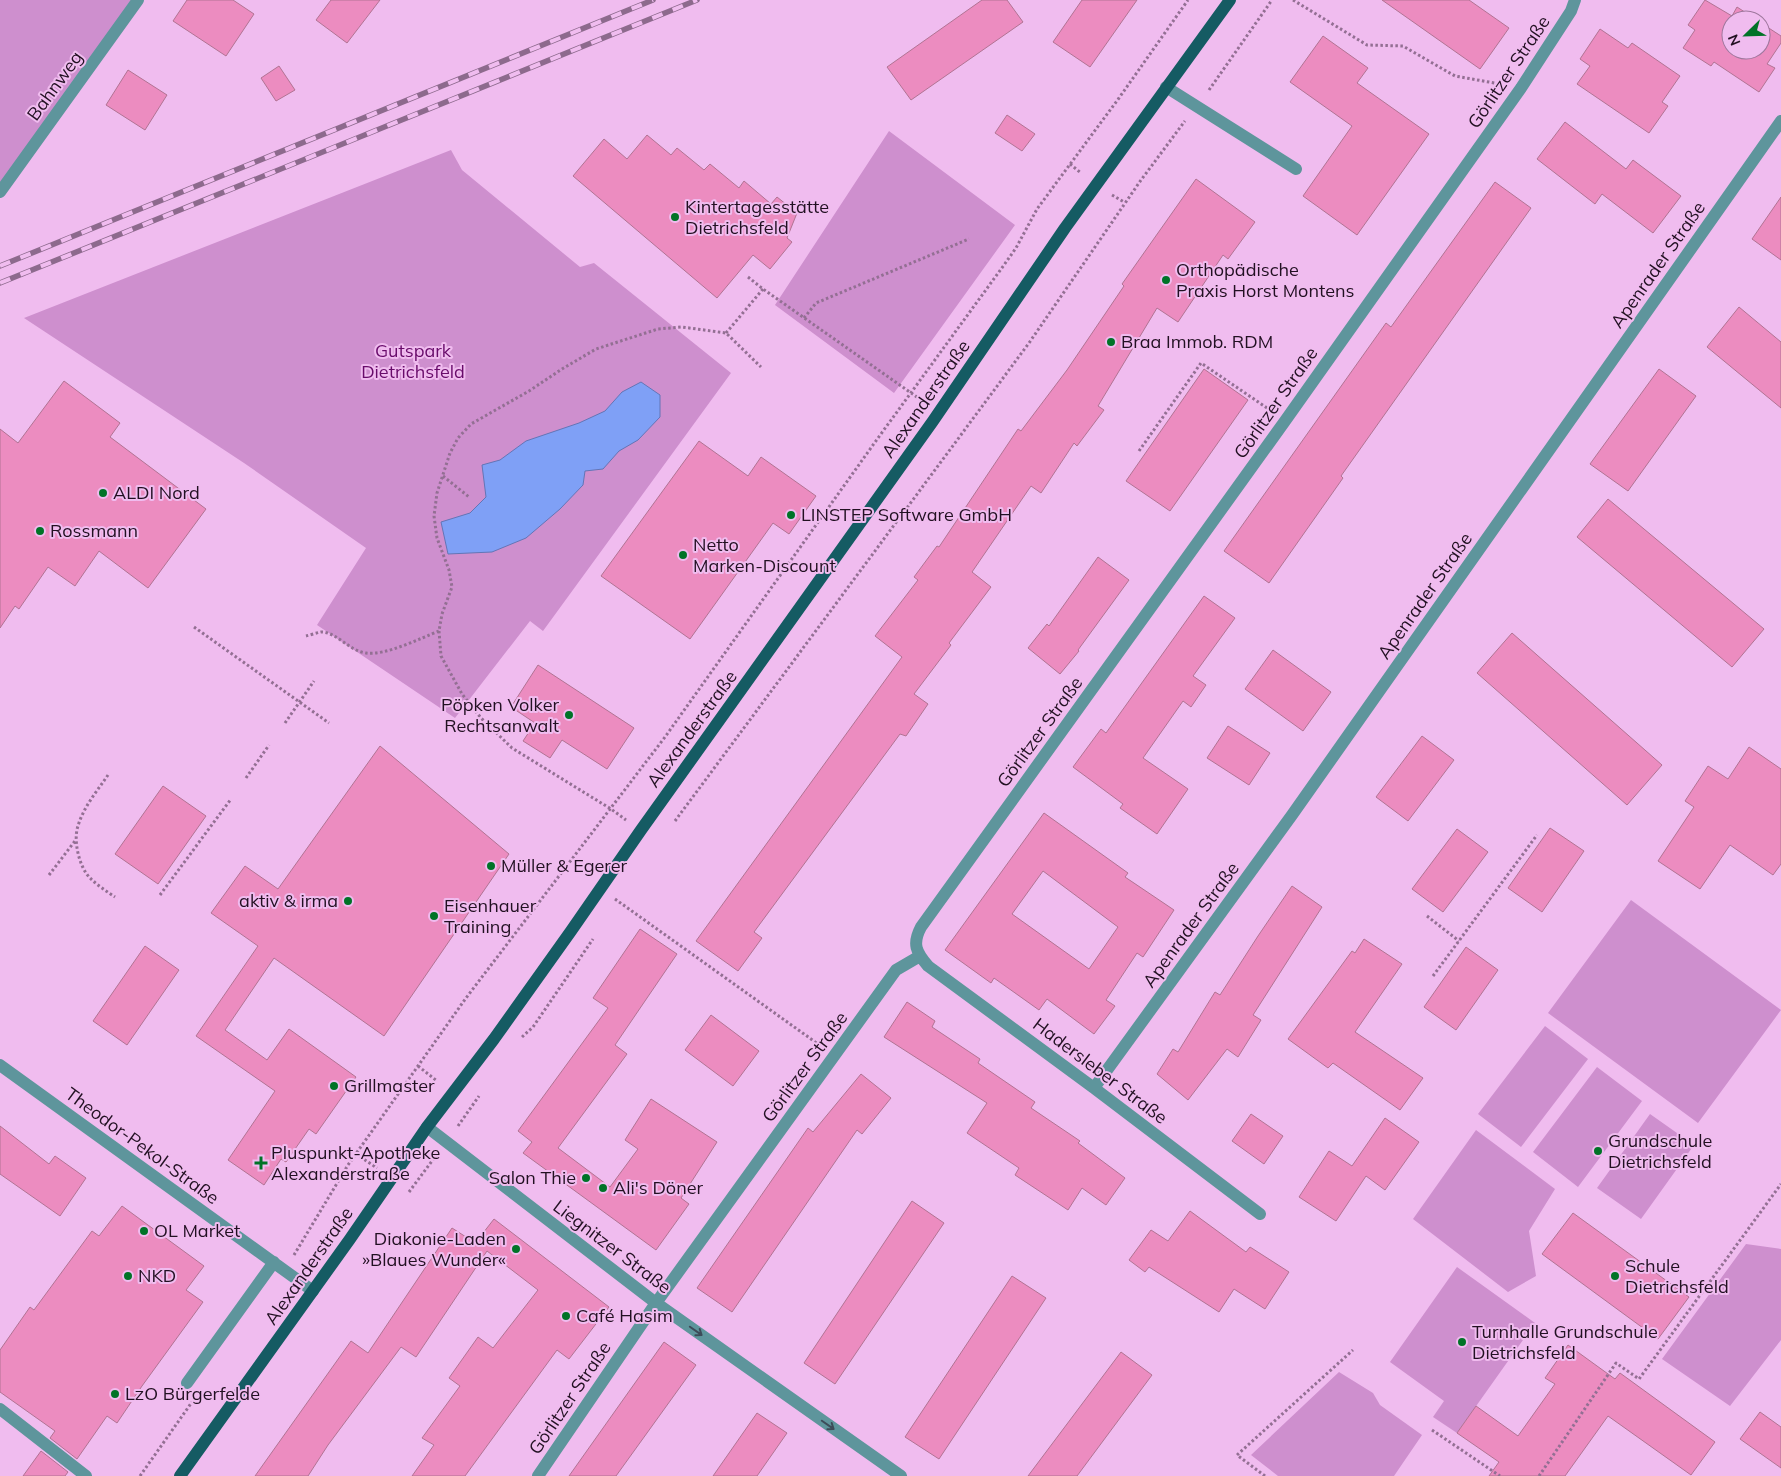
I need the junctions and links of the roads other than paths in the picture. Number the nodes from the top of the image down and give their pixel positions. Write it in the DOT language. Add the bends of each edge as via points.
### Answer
graph roads {
  1 [pos="138,0"];
  2 [pos="1230,0"];
  3 [pos="1575,0"];
  4 [pos="1166,87"];
  5 [pos="1781,121"];
  6 [pos="1296,168"];
  7 [pos="0,192"];
  8 [pos="920,956"];
  9 [pos="0,1065"];
  10 [pos="1094,1088"];
  11 [pos="427,1127"];
  12 [pos="1260,1214"];
  13 [pos="274,1262"];
  14 [pos="313,1291"];
  15 [pos="656,1303"];
  16 [pos="187,1383"];
  17 [pos="0,1409"];
  18 [pos="86,1476"];
  19 [pos="180,1476"];
  20 [pos="538,1476"];
  21 [pos="901,1476"];
  1 -- 7 [label="street, Bahnweg"];
  2 -- 4 [label="main road, Alexanderstraße"];
  3 -- 8 [label="street, Görlitzer Straße" via="1521,88 921,927 916,937"];
  4 -- 6 [label="street"];
  4 -- 11 [label="main road, Alexanderstraße" via="494,1038"];
  5 -- 10 [label="street, Apenrader Straße" via="1286,823"];
  8 -- 10 [label="street, Hadersleber Straße" via="928,966"];
  8 -- 15 [label="street, Görlitzer Straße" via="896,970"];
  9 -- 13 [label="street, Theodor-Pekol-Straße"];
  10 -- 12 [label="street, Hadersleber Straße"];
  11 -- 14 [label="main road, Alexanderstraße"];
  11 -- 15 [label="street, Liegnitzer Straße"];
  13 -- 14 [label="street, Theodor-Pekol-Straße"];
  13 -- 16 [label="street"];
  14 -- 19 [label="main road, Alexanderstraße"];
  15 -- 20 [label="street, Görlitzer Straße"];
  15 -- 21 [label="street, Liegnitzer Straße, one-way"];
  17 -- 18 [label="street"];
}
